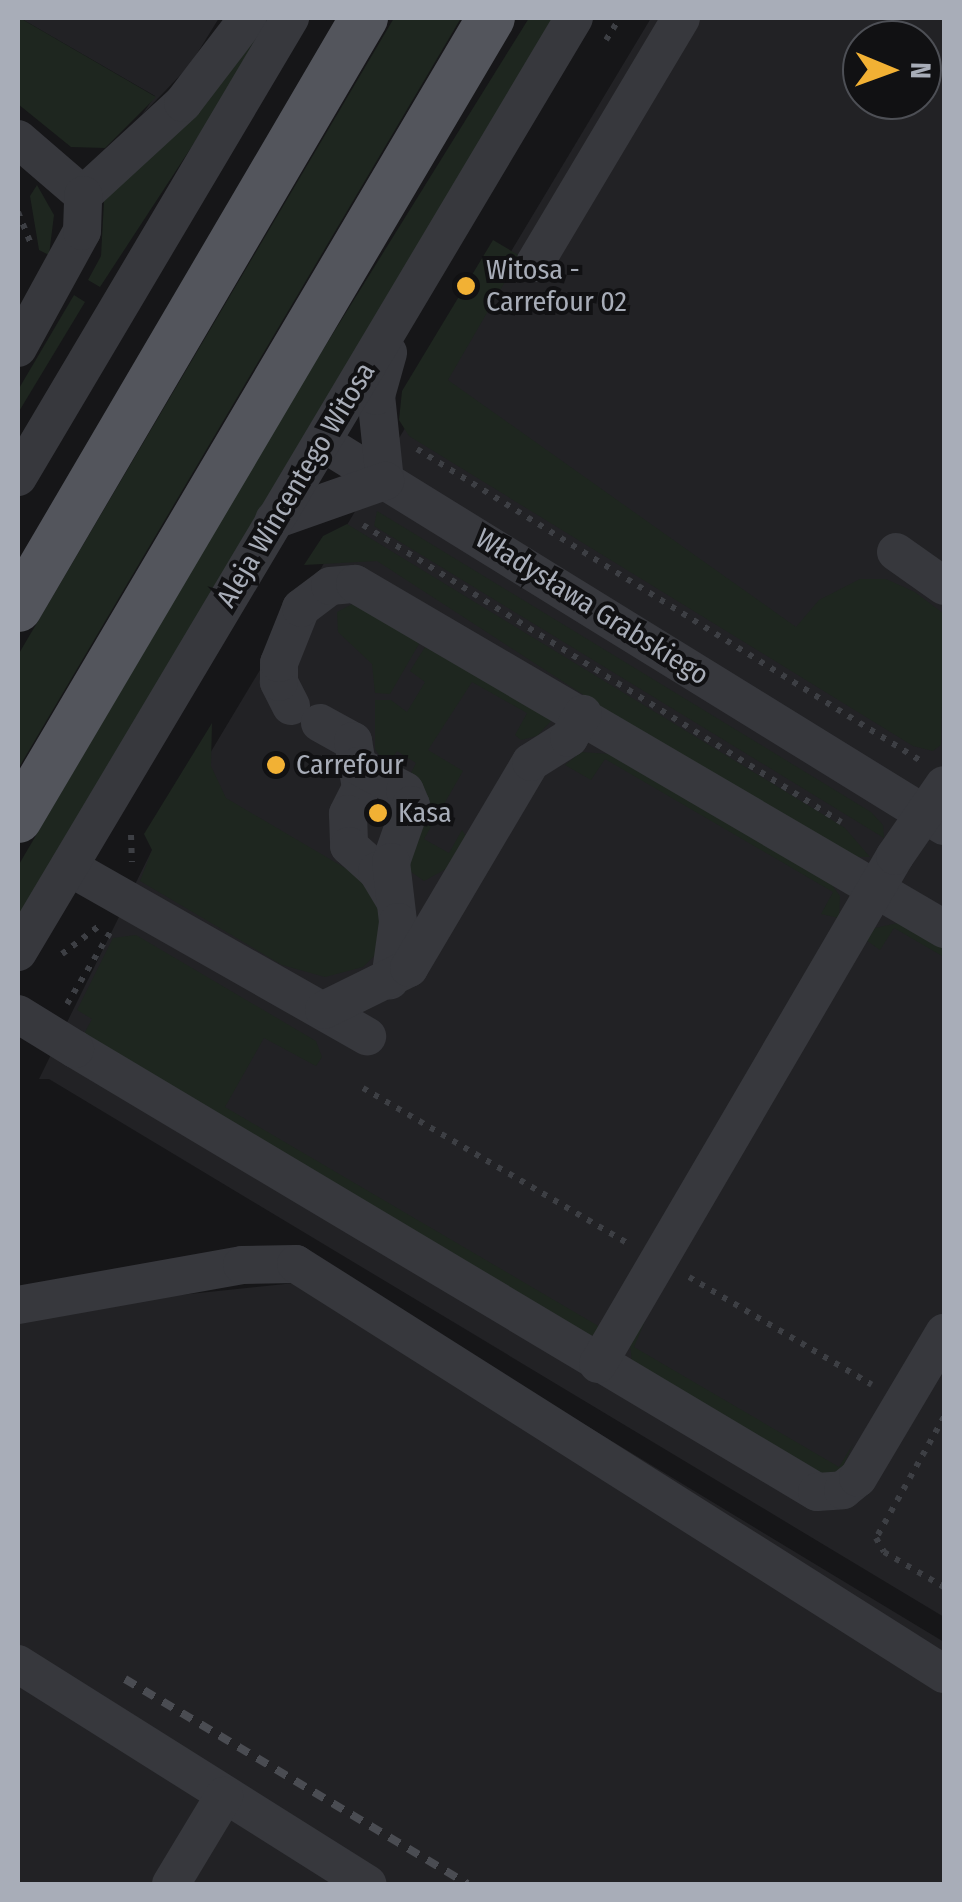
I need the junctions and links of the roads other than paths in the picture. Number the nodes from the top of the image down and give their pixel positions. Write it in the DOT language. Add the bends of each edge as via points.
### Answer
graph roads {
  1 [pos="248,18"];
  2 [pos="290,18"];
  3 [pos="364,18"];
  4 [pos="492,18"];
  5 [pos="574,18"];
  6 [pos="681,18"];
  7 [pos="18,140"];
  8 [pos="83,196"];
  9 [pos="535,264"];
  10 [pos="399,312"];
  11 [pos="18,348"];
  12 [pos="322,442"];
  13 [pos="18,477"];
  14 [pos="385,480"];
  15 [pos="274,520"];
  16 [pos="896,552"];
  17 [pos="944,586"];
  18 [pos="18,608"];
  19 [pos="582,714"];
  20 [pos="358,766"];
  21 [pos="935,797"];
  22 [pos="18,819"];
  23 [pos="69,867"];
  24 [pos="876,888"];
  25 [pos="395,901"];
  26 [pos="944,929"];
  27 [pos="18,952"];
  28 [pos="390,980"];
  29 [pos="324,1010"];
  30 [pos="18,1014"];
  31 [pos="367,1036"];
  32 [pos="18,1304"];
  33 [pos="944,1333"];
  34 [pos="598,1364"];
  35 [pos="18,1664"];
  36 [pos="944,1674"];
  37 [pos="224,1796"];
  38 [pos="171,1884"];
  39 [pos="367,1884"];
  1 -- 8 [label="street" via="183,103"];
  2 -- 13 [label="street"];
  3 -- 18 [label="main road"];
  4 -- 22 [label="main road"];
  5 -- 10 [label="street, Aleja Wincentego Witosa"];
  6 -- 9 [label="street"];
  7 -- 8 [label="street"];
  8 -- 11 [label="street" via="82,232"];
  10 -- 12 [label="street, Aleja Wincentego Witosa"];
  10 -- 14 [label="street" via="376,396"];
  12 -- 14 [label="street, Władysława Grabskiego"];
  12 -- 15 [label="street, Aleja Wincentego Witosa"];
  14 -- 15 [label="street"];
  14 -- 21 [label="street, Władysława Grabskiego"];
  15 -- 23 [label="street, Aleja Wincentego Witosa"];
  16 -- 17 [label="street"];
  19 -- 20 [label="street" via="356,584 330,586 301,608 279,663 279,682 305,715 353,741"];
  19 -- 24 [label="street"];
  19 -- 28 [label="street" via="569,738 531,762 409,968"];
  20 -- 25 [label="street" via="361,788 348,814 349,846 385,880"];
  20 -- 25 [label="street" via="405,790 411,805 392,862"];
  21 -- 24 [label="street"];
  23 -- 27 [label="street, Aleja Wincentego Witosa"];
  23 -- 29 [label="street"];
  24 -- 26 [label="street"];
  24 -- 34 [label="street"];
  25 -- 28 [label="street"];
  28 -- 29 [label="street"];
  29 -- 31 [label="street"];
  30 -- 34 [label="street, bridge"];
  32 -- 36 [label="street" via="242,1265 296,1264"];
  33 -- 34 [label="street" via="858,1478 830,1494"];
  35 -- 37 [label="street"];
  37 -- 38 [label="street"];
  37 -- 39 [label="street"];
}
